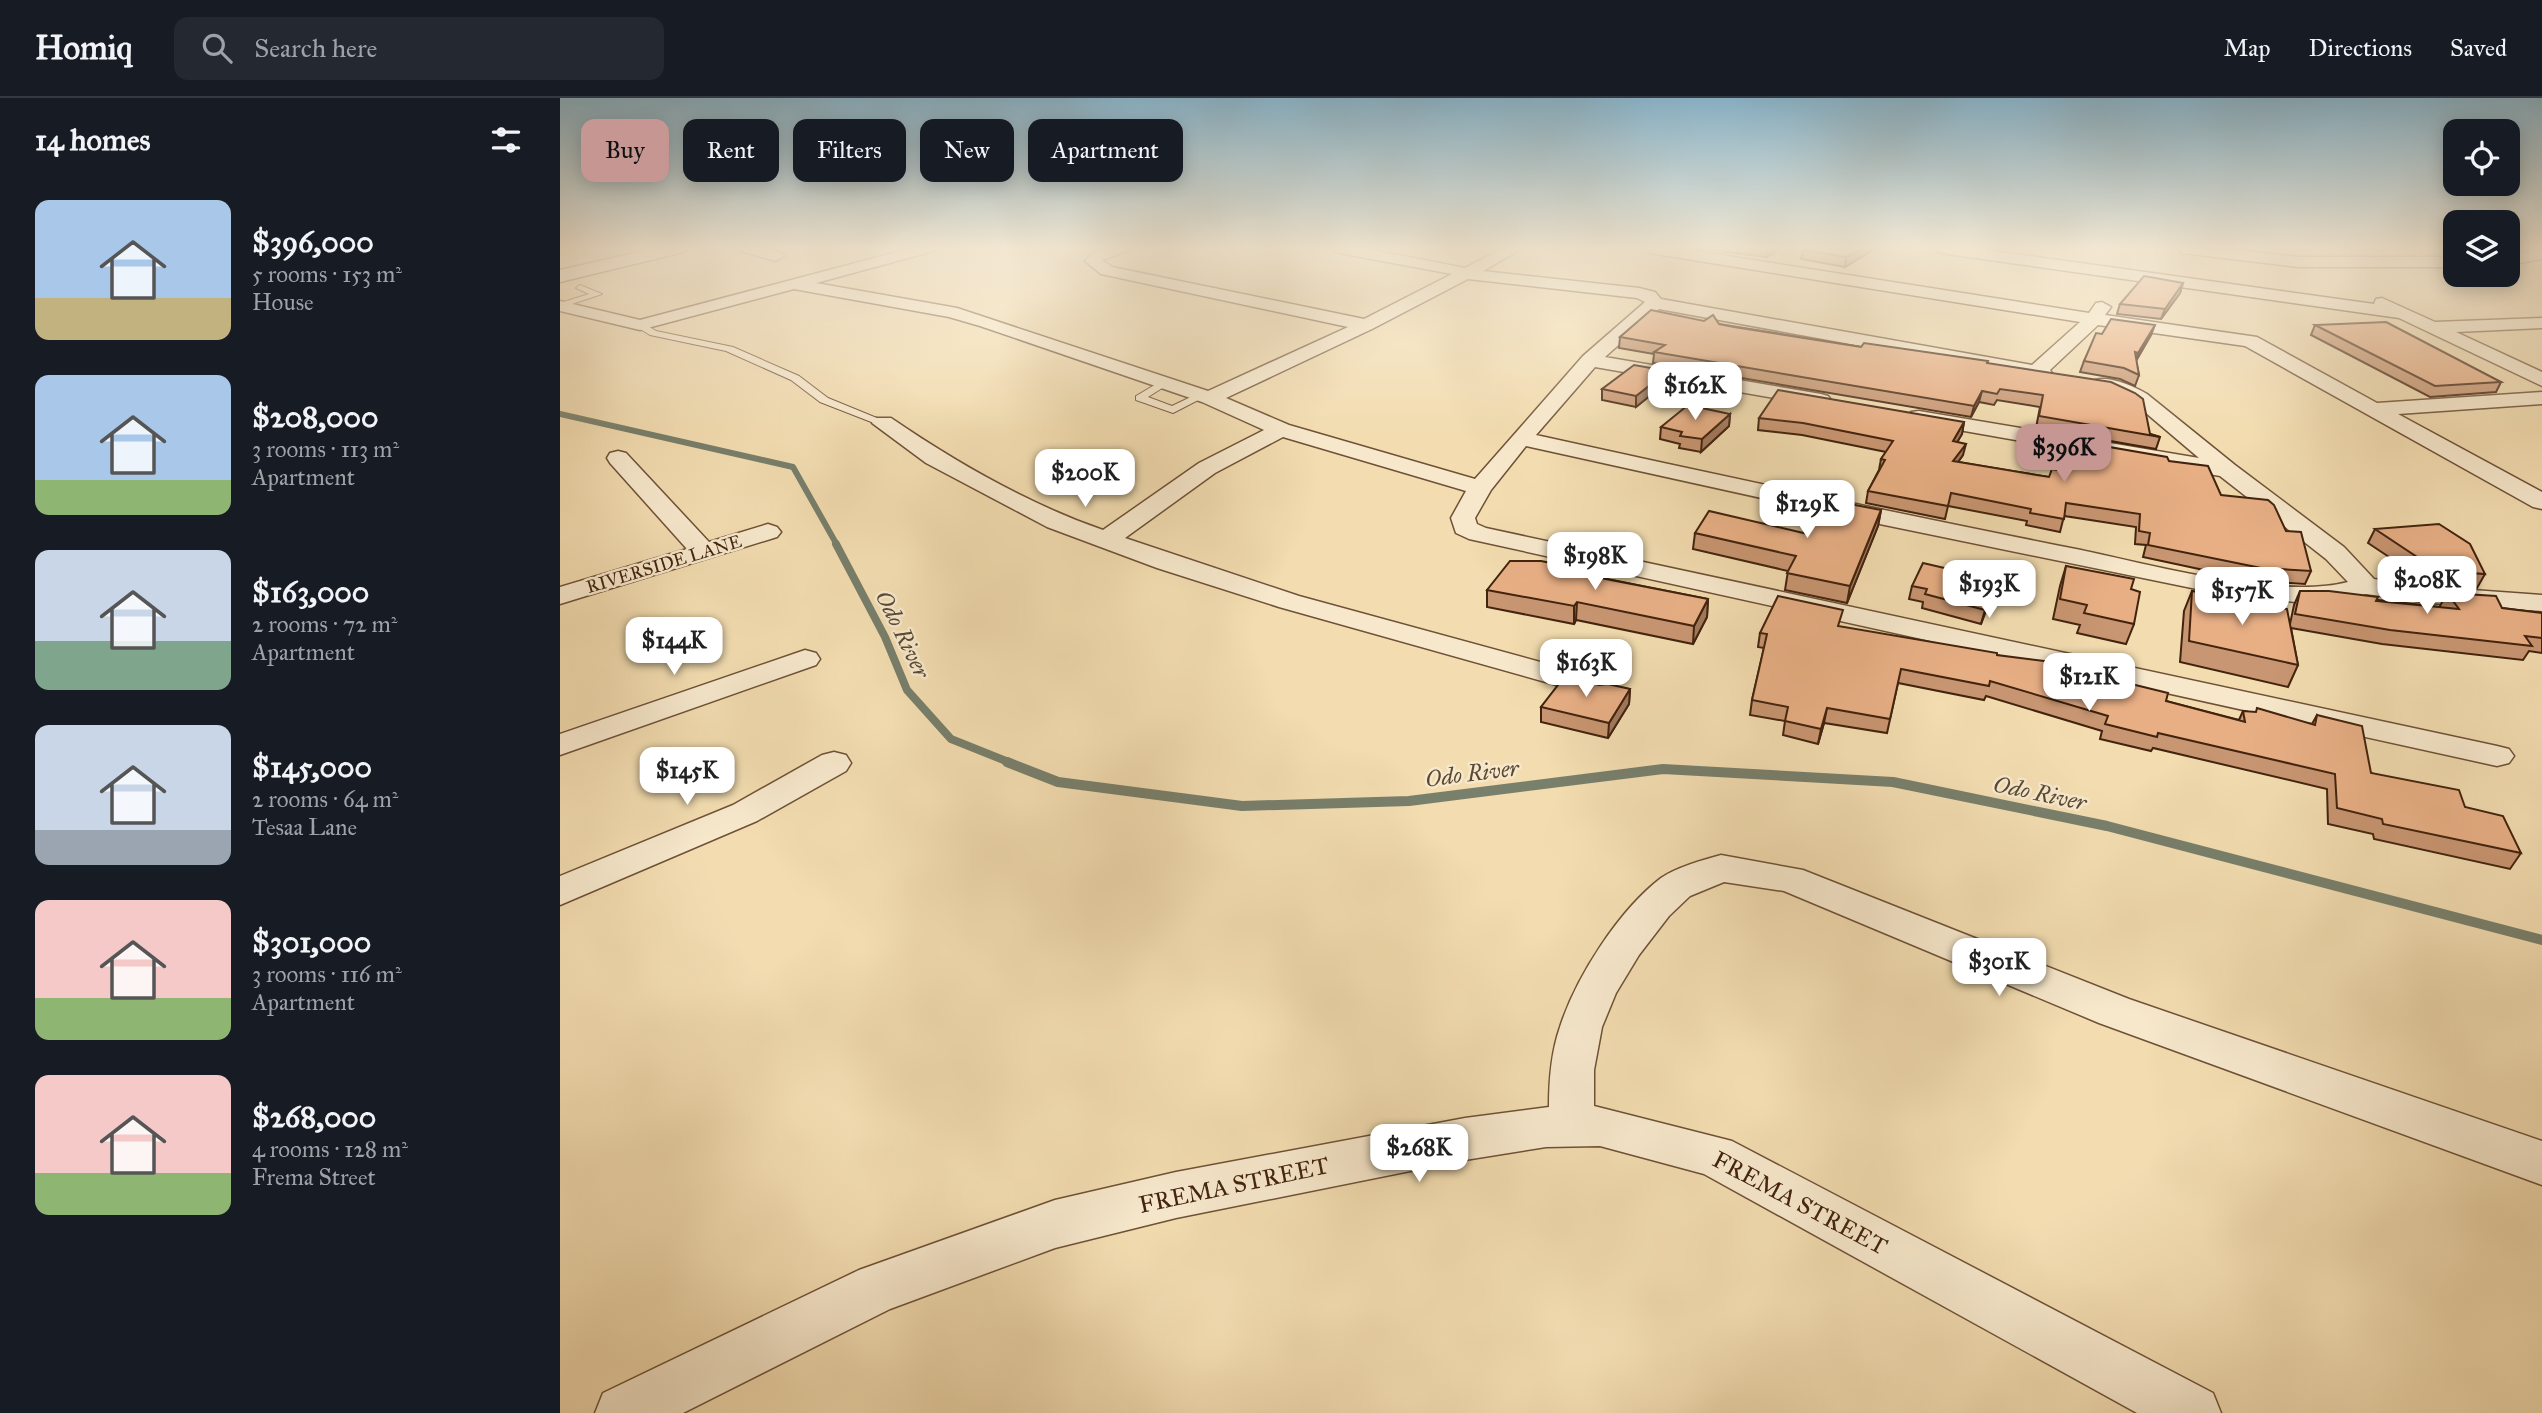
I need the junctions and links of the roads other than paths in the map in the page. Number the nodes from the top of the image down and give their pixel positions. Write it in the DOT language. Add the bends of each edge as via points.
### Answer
graph roads {
  1 [pos="575,309"];
  2 [pos="698,309"];
  3 [pos="936,309"];
  4 [pos="1291,309"];
  5 [pos="1397,309"];
  6 [pos="1649,309"];
  7 [pos="1691,309"];
  8 [pos="2034,309"];
  9 [pos="2100,309"];
  10 [pos="2374,309"];
  11 [pos="2394,309"];
  12 [pos="2401,313"];
  13 [pos="2094,319"];
  14 [pos="2542,323"];
  15 [pos="640,325"];
  16 [pos="1366,325"];
  17 [pos="2432,327"];
  18 [pos="1590,360"];
  19 [pos="2036,372"];
  20 [pos="2062,376"];
  21 [pos="2542,380"];
  22 [pos="2087,381"];
  23 [pos="1163,383"];
  24 [pos="1205,397"];
  25 [pos="2542,398"];
  26 [pos="1847,405"];
  27 [pos="2376,409"];
  28 [pos="1901,414"];
  29 [pos="883,423"];
  30 [pos="1281,430"];
  31 [pos="1521,438"];
  32 [pos="618,458"];
  33 [pos="2227,470"];
  34 [pos="1480,488"];
  35 [pos="2542,502"];
  36 [pos="768,532"];
  37 [pos="1106,540"];
  38 [pos="702,553"];
  39 [pos="2366,586"];
  40 [pos="560,596"];
  41 [pos="2542,603"];
  42 [pos="805,659"];
  43 [pos="1599,688"];
  44 [pos="560,745"];
  45 [pos="2497,756"];
  46 [pos="834,763"];
  47 [pos="560,891"];
  48 [pos="1571,1126"];
  49 [pos="2542,1163"];
  50 [pos="623,1413"];
  51 [pos="2193,1413"];
  1 -- 15 [label="street"];
  2 -- 15 [label="street"];
  3 -- 23 [label="street"];
  4 -- 16 [label="street"];
  5 -- 16 [label="street"];
  6 -- 18 [label="street"];
  7 -- 19 [label="street"];
  8 -- 13 [label="street"];
  9 -- 13 [label="street"];
  10 -- 12 [label="street"];
  11 -- 12 [label="street"];
  12 -- 17 [label="street"];
  13 -- 19 [label="street"];
  13 -- 27 [label="street" via="2250,341"];
  14 -- 17 [label="street"];
  15 -- 29 [label="lane" via="653,333 729,349 795,378 824,400"];
  16 -- 24 [label="street"];
  17 -- 21 [label="street"];
  18 -- 26 [label="street"];
  18 -- 31 [label="street"];
  19 -- 20 [label="street"];
  22 -- 33 [label="street" via="2140,398"];
  23 -- 24 [label="street"];
  23 -- 24 [label="lane" via="1140,398 1173,410"];
  24 -- 30 [label="street"];
  25 -- 27 [label="street"];
  27 -- 35 [label="street"];
  28 -- 33 [label="street"];
  29 -- 37 [label="street" via="934,458 1056,522"];
  30 -- 34 [label="street"];
  30 -- 37 [label="street" via="1207,468"];
  31 -- 34 [label="street"];
  31 -- 39 [label="street" via="1878,518 2225,586 2305,596 2348,594"];
  32 -- 38 [label="street"];
  33 -- 39 [label="street" via="2335,553"];
  34 -- 45 [label="street" via="1463,518 1465,527 1478,534"];
  36 -- 38 [label="street, RIVERSIDE LANE"];
  37 -- 43 [label="street" via="1288,602"];
  38 -- 40 [label="street, RIVERSIDE LANE"];
  39 -- 41 [label="street"];
  42 -- 44 [label="street"];
  46 -- 47 [label="street" via="745,813"];
  48 -- 49 [label="street" via="1572,1070 1581,1027 1597,989 1656,906 1677,886 1721,868 1790,879 2114,1010"];
  48 -- 50 [label="street, FREMA STREET" via="1452,1142 1176,1195 1055,1224 877,1288"];
  48 -- 51 [label="street, FREMA STREET" via="1600,1126 1715,1156"];
}
